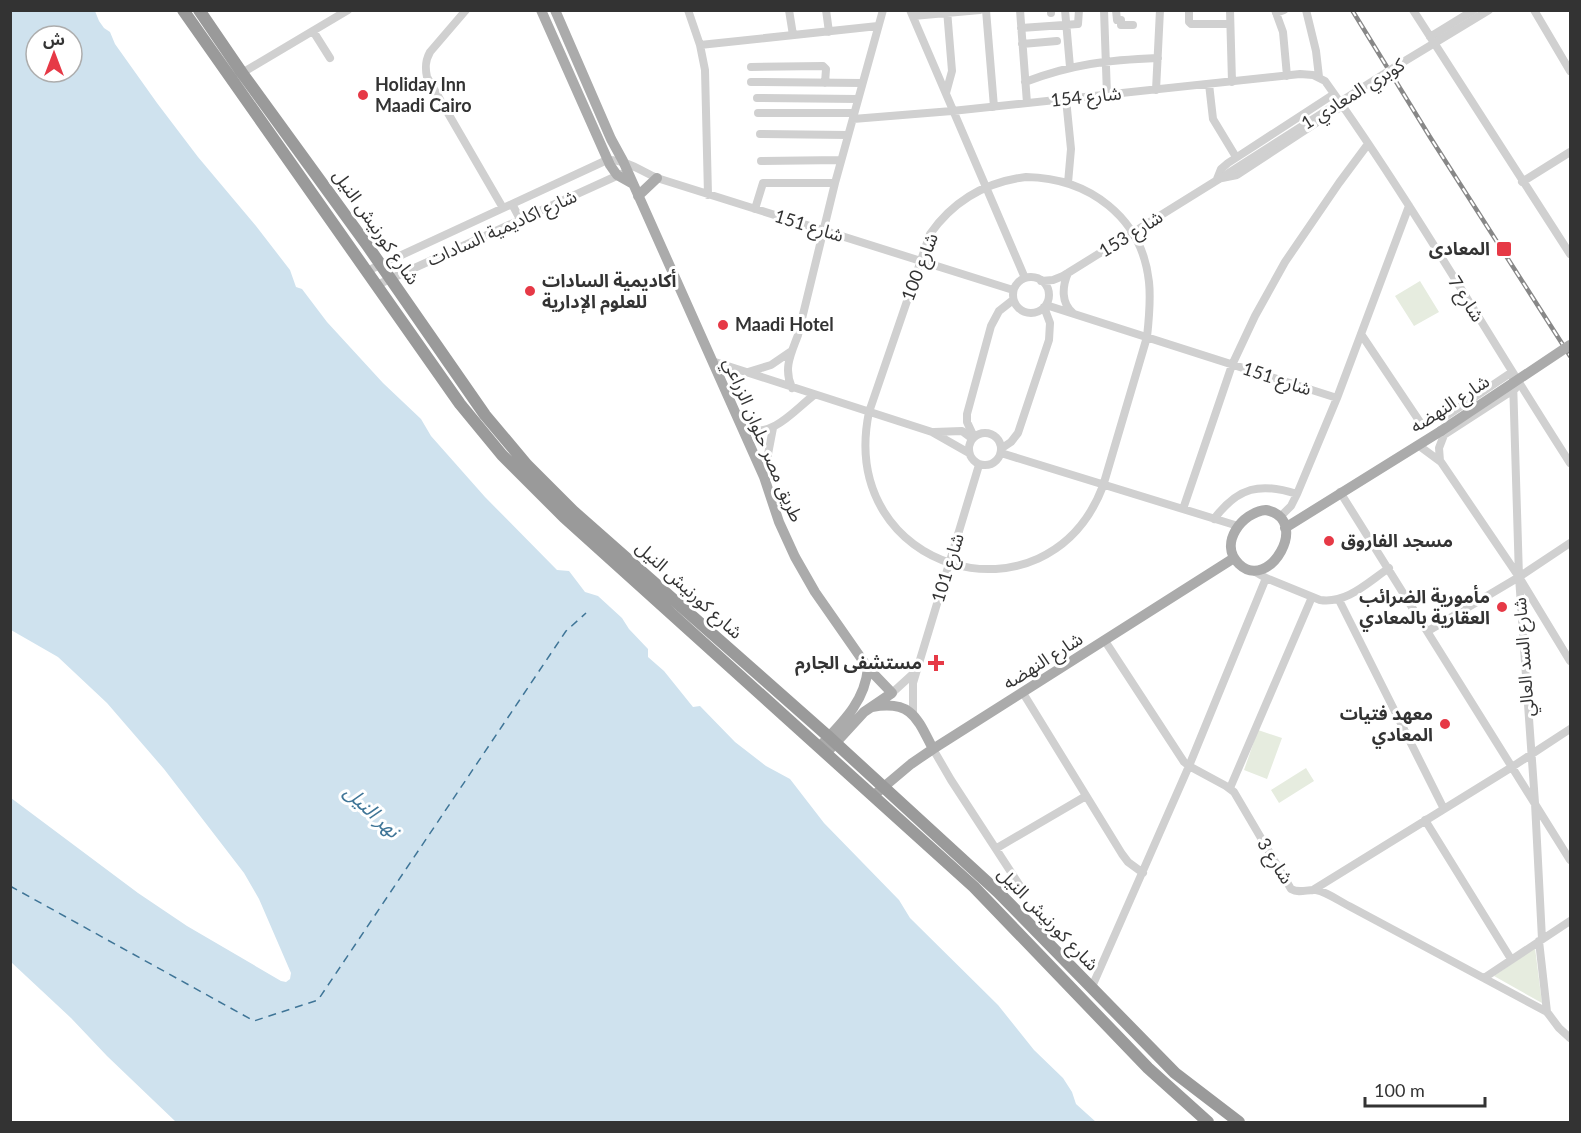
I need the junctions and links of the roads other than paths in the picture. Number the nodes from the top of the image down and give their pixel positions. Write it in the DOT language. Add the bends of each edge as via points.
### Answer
graph roads {
  1 [pos="183,10"];
  2 [pos="199,10"];
  3 [pos="466,10"];
  4 [pos="541,10"];
  5 [pos="555,10"];
  6 [pos="688,10"];
  7 [pos="789,10"];
  8 [pos="826,10"];
  9 [pos="883,10"];
  10 [pos="980,10"];
  11 [pos="986,10"];
  12 [pos="1020,10"];
  13 [pos="1065,10"];
  14 [pos="1079,10"];
  15 [pos="1104,10"];
  16 [pos="1116,10"];
  17 [pos="1160,10"];
  18 [pos="1189,10"];
  19 [pos="1230,10"];
  20 [pos="1284,10"];
  21 [pos="1306,10"];
  22 [pos="1413,10"];
  23 [pos="1474,10"];
  24 [pos="1489,10"];
  25 [pos="1534,10"];
  26 [pos="347,11"];
  27 [pos="947,12"];
  28 [pos="1275,12"];
  29 [pos="911,13"];
  30 [pos="1066,24"];
  31 [pos="1230,24"];
  32 [pos="1133,25"];
  33 [pos="878,26"];
  34 [pos="1021,28"];
  35 [pos="313,31"];
  36 [pos="829,32"];
  37 [pos="793,35"];
  38 [pos="1430,37"];
  39 [pos="1057,41"];
  40 [pos="1022,44"];
  41 [pos="700,45"];
  42 [pos="330,58"];
  43 [pos="1158,58"];
  44 [pos="1106,60"];
  45 [pos="751,67"];
  46 [pos="1070,68"];
  47 [pos="1570,71"];
  48 [pos="242,73"];
  49 [pos="1287,76"];
  50 [pos="1319,77"];
  51 [pos="751,82"];
  52 [pos="1025,82"];
  53 [pos="1232,82"];
  54 [pos="825,83"];
  55 [pos="862,83"];
  56 [pos="1209,84"];
  57 [pos="1156,90"];
  58 [pos="946,93"];
  59 [pos="1334,94"];
  60 [pos="1107,95"];
  61 [pos="757,98"];
  62 [pos="858,99"];
  63 [pos="1066,99"];
  64 [pos="1027,104"];
  65 [pos="1342,106"];
  66 [pos="994,107"];
  67 [pos="952,111"];
  68 [pos="758,113"];
  69 [pos="853,116"];
  70 [pos="759,134"];
  71 [pos="848,135"];
  72 [pos="1368,144"];
  73 [pos="1570,152"];
  74 [pos="1236,157"];
  75 [pos="607,160"];
  76 [pos="761,160"];
  77 [pos="841,160"];
  78 [pos="622,169"];
  79 [pos="657,178"];
  80 [pos="1218,179"];
  81 [pos="1522,182"];
  82 [pos="835,183"];
  83 [pos="1068,183"];
  84 [pos="984,187"];
  85 [pos="708,195"];
  86 [pos="638,196"];
  87 [pos="512,204"];
  88 [pos="1409,206"];
  89 [pos="503,208"];
  90 [pos="755,209"];
  91 [pos="520,219"];
  92 [pos="825,231"];
  93 [pos="1132,232"];
  94 [pos="1570,254"];
  95 [pos="920,261"];
  96 [pos="380,264"];
  97 [pos="367,271"];
  98 [pos="1068,273"];
  99 [pos="1025,278"];
  100 [pos="390,279"];
  101 [pos="1041,281"];
  102 [pos="377,285"];
  103 [pos="1013,290"];
  104 [pos="1013,300"];
  105 [pos="1045,306"];
  106 [pos="1074,314"];
  107 [pos="1361,334"];
  108 [pos="1147,337"];
  109 [pos="1570,345"];
  110 [pos="791,351"];
  111 [pos="712,361"];
  112 [pos="1232,365"];
  113 [pos="747,372"];
  114 [pos="1512,373"];
  115 [pos="792,388"];
  116 [pos="1517,388"];
  117 [pos="814,394"];
  118 [pos="1337,398"];
  119 [pos="869,412"];
  120 [pos="1442,419"];
  121 [pos="1422,425"];
  122 [pos="773,428"];
  123 [pos="744,431"];
  124 [pos="932,432"];
  125 [pos="1443,433"];
  126 [pos="973,438"];
  127 [pos="1418,445"];
  128 [pos="1001,451"];
  129 [pos="969,453"];
  130 [pos="1440,462"];
  131 [pos="1570,463"];
  132 [pos="979,465"];
  133 [pos="764,477"];
  134 [pos="1103,486"];
  135 [pos="1340,492"];
  136 [pos="1298,494"];
  137 [pos="1183,509"];
  138 [pos="1281,516"];
  139 [pos="1214,519"];
  140 [pos="1238,526"];
  141 [pos="1285,528"];
  142 [pos="1570,543"];
  143 [pos="1234,558"];
  144 [pos="950,563"];
  145 [pos="1389,568"];
  146 [pos="1252,570"];
  147 [pos="1519,577"];
  148 [pos="1266,578"];
  149 [pos="1312,597"];
  150 [pos="1339,600"];
  151 [pos="1428,631"];
  152 [pos="1105,641"];
  153 [pos="1570,661"];
  154 [pos="868,668"];
  155 [pos="916,671"];
  156 [pos="892,693"];
  157 [pos="1023,693"];
  158 [pos="868,709"];
  159 [pos="913,713"];
  160 [pos="853,717"];
  161 [pos="1570,729"];
  162 [pos="832,740"];
  163 [pos="933,749"];
  164 [pos="823,750"];
  165 [pos="1531,754"];
  166 [pos="1189,766"];
  167 [pos="1512,767"];
  168 [pos="884,786"];
  169 [pos="1230,788"];
  170 [pos="873,796"];
  171 [pos="1086,796"];
  172 [pos="1535,803"];
  173 [pos="1444,809"];
  174 [pos="1425,820"];
  175 [pos="997,848"];
  176 [pos="1570,860"];
  177 [pos="1143,873"];
  178 [pos="1022,889"];
  179 [pos="1313,890"];
  180 [pos="1570,921"];
  181 [pos="1540,940"];
  182 [pos="1511,959"];
  183 [pos="1484,978"];
  184 [pos="1091,989"];
  185 [pos="1547,1012"];
  186 [pos="1570,1038"];
  187 [pos="1208,1122"];
  188 [pos="1239,1122"];
  1 -- 97 [label="highway, شارع كورنيش النيل"];
  2 -- 48 [label="highway, شارع كورنيش النيل"];
  3 -- 89 [label="street" via="430,52 425,64 427,77"];
  4 -- 75 [label="main road, طريق مصر حلوان الزراعي"];
  5 -- 78 [label="main road, طريق مصر حلوان الزراعي"];
  6 -- 41 [label="street"];
  7 -- 37 [label="street"];
  8 -- 36 [label="street"];
  9 -- 33 [label="street"];
  10 -- 27 [label="street"];
  11 -- 66 [label="street"];
  12 -- 34 [label="street"];
  13 -- 30 [label="street"];
  14 -- 30 [label="street" via="1079,23"];
  15 -- 44 [label="street"];
  16 -- 32 [label="street" via="1121,25"];
  17 -- 43 [label="street"];
  18 -- 31 [label="street" via="1191,24"];
  19 -- 31 [label="street"];
  20 -- 28 [label="street"];
  21 -- 50 [label="street"];
  22 -- 38 [label="street"];
  23 -- 38 [label="street"];
  24 -- 80 [label="street, كوبري المعادي 1, bridge"];
  25 -- 47 [label="street"];
  26 -- 35 [label="street"];
  27 -- 29 [label="street"];
  27 -- 58 [label="street" via="952,71"];
  28 -- 49 [label="street" via="1283,32"];
  29 -- 58 [label="street"];
  30 -- 34 [label="street"];
  30 -- 46 [label="street"];
  31 -- 53 [label="street"];
  33 -- 36 [label="street"];
  33 -- 55 [label="street"];
  34 -- 40 [label="street"];
  35 -- 42 [label="street"];
  35 -- 48 [label="street"];
  36 -- 37 [label="street"];
  37 -- 41 [label="street"];
  38 -- 81 [label="street"];
  39 -- 40 [label="street"];
  40 -- 52 [label="street"];
  41 -- 85 [label="street" via="707,96"];
  43 -- 44 [label="street"];
  43 -- 57 [label="street"];
  44 -- 46 [label="street"];
  44 -- 60 [label="street"];
  45 -- 54 [label="street" via="823,66"];
  46 -- 52 [label="street"];
  48 -- 96 [label="highway, شارع كورنيش النيل"];
  49 -- 50 [label="street, شارع 154"];
  49 -- 53 [label="street, شارع 154"];
  50 -- 59 [label="street, شارع 7"];
  51 -- 54 [label="street"];
  52 -- 64 [label="street"];
  53 -- 56 [label="street, شارع 154"];
  54 -- 55 [label="street"];
  55 -- 62 [label="street"];
  56 -- 57 [label="street, شارع 154"];
  56 -- 74 [label="street" via="1213,119"];
  57 -- 60 [label="street, شارع 154"];
  58 -- 67 [label="street"];
  59 -- 65 [label="street, شارع 7"];
  59 -- 74 [label="street, شارع 153"];
  60 -- 63 [label="street, شارع 154"];
  61 -- 62 [label="street"];
  62 -- 69 [label="street"];
  63 -- 64 [label="street, شارع 154"];
  63 -- 83 [label="street" via="1071,149"];
  64 -- 66 [label="street, شارع 154"];
  65 -- 72 [label="street, شارع 7"];
  65 -- 80 [label="street, شارع 153" via="1236,176"];
  66 -- 67 [label="street, شارع 154"];
  67 -- 69 [label="street, شارع 154"];
  67 -- 84 [label="street"];
  68 -- 69 [label="street, شارع 154"];
  69 -- 71 [label="street"];
  70 -- 71 [label="street"];
  71 -- 77 [label="street"];
  72 -- 88 [label="street, شارع 7"];
  72 -- 112 [label="street" via="1285,262"];
  73 -- 81 [label="street"];
  74 -- 80 [label="street, شارع 153" via="1224,166"];
  75 -- 78 [label="main road, طريق مصر حلوان الزراعي"];
  75 -- 87 [label="street, شارع اكاديمية السادات"];
  76 -- 77 [label="street"];
  77 -- 82 [label="street"];
  78 -- 79 [label="street, شارع 151"];
  78 -- 86 [label="main road, طريق مصر حلوان الزراعي"];
  78 -- 91 [label="street, شارع اكاديمية السادات"];
  79 -- 85 [label="street, شارع 151"];
  79 -- 86 [label="main road"];
  80 -- 93 [label="street, شارع 153"];
  81 -- 94 [label="street"];
  82 -- 90 [label="street" via="763,183"];
  82 -- 92 [label="street"];
  83 -- 84 [label="street, شارع 100" via="1026,177"];
  83 -- 93 [label="street, شارع 100" via="1104,202"];
  84 -- 95 [label="street, شارع 100" via="959,201 938,222"];
  84 -- 99 [label="street"];
  85 -- 90 [label="street, شارع 151"];
  86 -- 111 [label="main road, طريق مصر حلوان الزراعي"];
  87 -- 89 [label="street, شارع اكاديمية السادات"];
  87 -- 91 [label="street"];
  88 -- 107 [label="street"];
  88 -- 114 [label="street, شارع 7"];
  89 -- 96 [label="street, شارع اكاديمية السادات"];
  90 -- 92 [label="street, شارع 151"];
  91 -- 100 [label="street, شارع اكاديمية السادات"];
  92 -- 95 [label="street, شارع 151"];
  92 -- 110 [label="street"];
  93 -- 98 [label="street, شارع 153"];
  93 -- 108 [label="street, شارع 100" via="1149,283"];
  95 -- 103 [label="street, شارع 151"];
  95 -- 119 [label="street, شارع 100"];
  96 -- 97 [label="street, شارع اكاديمية السادات"];
  96 -- 100 [label="highway, شارع كورنيش النيل"];
  97 -- 102 [label="highway, شارع كورنيش النيل"];
  98 -- 101 [label="street, شارع 153"];
  98 -- 106 [label="street" via="1064,298"];
  99 -- 101 [label="street"];
  99 -- 103 [label="street"];
  100 -- 102 [label="street, شارع اكاديمية السادات"];
  100 -- 162 [label="highway, شارع كورنيش النيل" via="485,415 535,474"];
  101 -- 105 [label="street" via="1048,292"];
  102 -- 164 [label="highway, شارع كورنيش النيل" via="471,418 519,473"];
  103 -- 104 [label="street"];
  104 -- 105 [label="street" via="1024,312 1035,313"];
  104 -- 126 [label="street" via="999,311 991,326 967,414"];
  105 -- 106 [label="street, شارع 151"];
  105 -- 128 [label="street" via="1049,340 1018,433"];
  106 -- 108 [label="street, شارع 151"];
  107 -- 118 [label="street"];
  107 -- 121 [label="street"];
  108 -- 112 [label="street, شارع 151"];
  108 -- 134 [label="street, شارع 100"];
  109 -- 125 [label="main road, شارع النهضه, bridge"];
  110 -- 113 [label="street" via="771,365"];
  110 -- 115 [label="street" via="787,367"];
  111 -- 113 [label="street"];
  111 -- 123 [label="main road, طريق مصر حلوان الزراعي"];
  112 -- 118 [label="street, شارع 151"];
  112 -- 137 [label="street"];
  113 -- 115 [label="street"];
  114 -- 116 [label="street, شارع 7"];
  114 -- 120 [label="street"];
  115 -- 117 [label="street"];
  116 -- 125 [label="street, شارع النهضه"];
  116 -- 131 [label="street, شارع 7"];
  116 -- 147 [label="street, شارع السد العالي"];
  117 -- 119 [label="street"];
  117 -- 122 [label="street"];
  118 -- 136 [label="street"];
  119 -- 124 [label="street"];
  119 -- 144 [label="street, شارع 100" via="866,468 879,504 895,527 916,546"];
  122 -- 123 [label="street"];
  122 -- 133 [label="street"];
  123 -- 133 [label="main road, طريق مصر حلوان الزراعي"];
  124 -- 126 [label="street" via="962,431"];
  124 -- 129 [label="street"];
  125 -- 127 [label="main road, شارع النهضه"];
  125 -- 130 [label="street"];
  126 -- 128 [label="street" via="991,434"];
  126 -- 129 [label="street"];
  127 -- 130 [label="street"];
  127 -- 135 [label="main road, شارع النهضه"];
  128 -- 132 [label="street" via="991,465"];
  128 -- 134 [label="street"];
  129 -- 132 [label="street"];
  130 -- 147 [label="street"];
  132 -- 144 [label="street, شارع 101"];
  133 -- 154 [label="main road, طريق مصر حلوان الزراعي" via="779,522 804,575"];
  134 -- 137 [label="street"];
  134 -- 144 [label="street, شارع 100" via="1088,516 1047,554 992,570"];
  135 -- 141 [label="main road, شارع النهضه"];
  135 -- 145 [label="street"];
  136 -- 138 [label="street"];
  136 -- 139 [label="street" via="1275,487 1247,490 1223,506"];
  137 -- 139 [label="street"];
  138 -- 140 [label="main road" via="1257,511"];
  138 -- 141 [label="main road"];
  139 -- 140 [label="street"];
  140 -- 143 [label="main road" via="1231,541"];
  141 -- 146 [label="main road" via="1277,559"];
  142 -- 147 [label="street"];
  143 -- 146 [label="main road"];
  143 -- 152 [label="main road, شارع النهضه"];
  144 -- 155 [label="street, شارع 101"];
  145 -- 150 [label="street"];
  145 -- 151 [label="street"];
  146 -- 148 [label="street"];
  147 -- 151 [label="street"];
  147 -- 153 [label="street"];
  147 -- 165 [label="street, شارع السد العالي"];
  148 -- 149 [label="street"];
  148 -- 166 [label="street"];
  149 -- 150 [label="street"];
  149 -- 169 [label="street"];
  150 -- 173 [label="street"];
  151 -- 167 [label="street"];
  152 -- 157 [label="main road, شارع النهضه"];
  152 -- 166 [label="street"];
  154 -- 156 [label="main road, طريق مصر حلوان الزراعي"];
  154 -- 160 [label="main road"];
  155 -- 156 [label="street"];
  155 -- 159 [label="street, شارع 101"];
  156 -- 158 [label="main road"];
  157 -- 163 [label="main road, شارع النهضه"];
  157 -- 171 [label="street"];
  158 -- 159 [label="main road" via="889,706"];
  158 -- 160 [label="main road"];
  159 -- 163 [label="main road"];
  160 -- 162 [label="main road"];
  161 -- 165 [label="street"];
  162 -- 164 [label="main road"];
  162 -- 168 [label="highway, شارع كورنيش النيل"];
  163 -- 168 [label="main road, شارع النهضه"];
  163 -- 175 [label="street"];
  164 -- 170 [label="highway, شارع كورنيش النيل"];
  165 -- 167 [label="street"];
  165 -- 172 [label="street, شارع السد العالي"];
  166 -- 169 [label="street"];
  166 -- 177 [label="street"];
  167 -- 172 [label="street"];
  167 -- 173 [label="street"];
  168 -- 170 [label="main road, شارع النهضه"];
  168 -- 184 [label="highway, شارع كورنيش النيل" via="998,892"];
  169 -- 179 [label="street, شارع 3" via="1287,885 1296,891"];
  170 -- 187 [label="highway, شارع كورنيش النيل" via="974,887 1148,1068"];
  171 -- 175 [label="street"];
  171 -- 177 [label="street" via="1122,854"];
  172 -- 176 [label="street"];
  172 -- 181 [label="street, شارع السد العالي"];
  173 -- 174 [label="street"];
  174 -- 179 [label="street"];
  174 -- 182 [label="street"];
  175 -- 178 [label="street"];
  177 -- 184 [label="street"];
  179 -- 183 [label="street, شارع 3"];
  180 -- 181 [label="street"];
  181 -- 182 [label="street"];
  181 -- 185 [label="street, شارع السد العالي"];
  182 -- 183 [label="street"];
  183 -- 185 [label="street, شارع 3"];
  184 -- 188 [label="highway, شارع كورنيش النيل" via="1175,1073"];
  185 -- 186 [label="street"];
}
